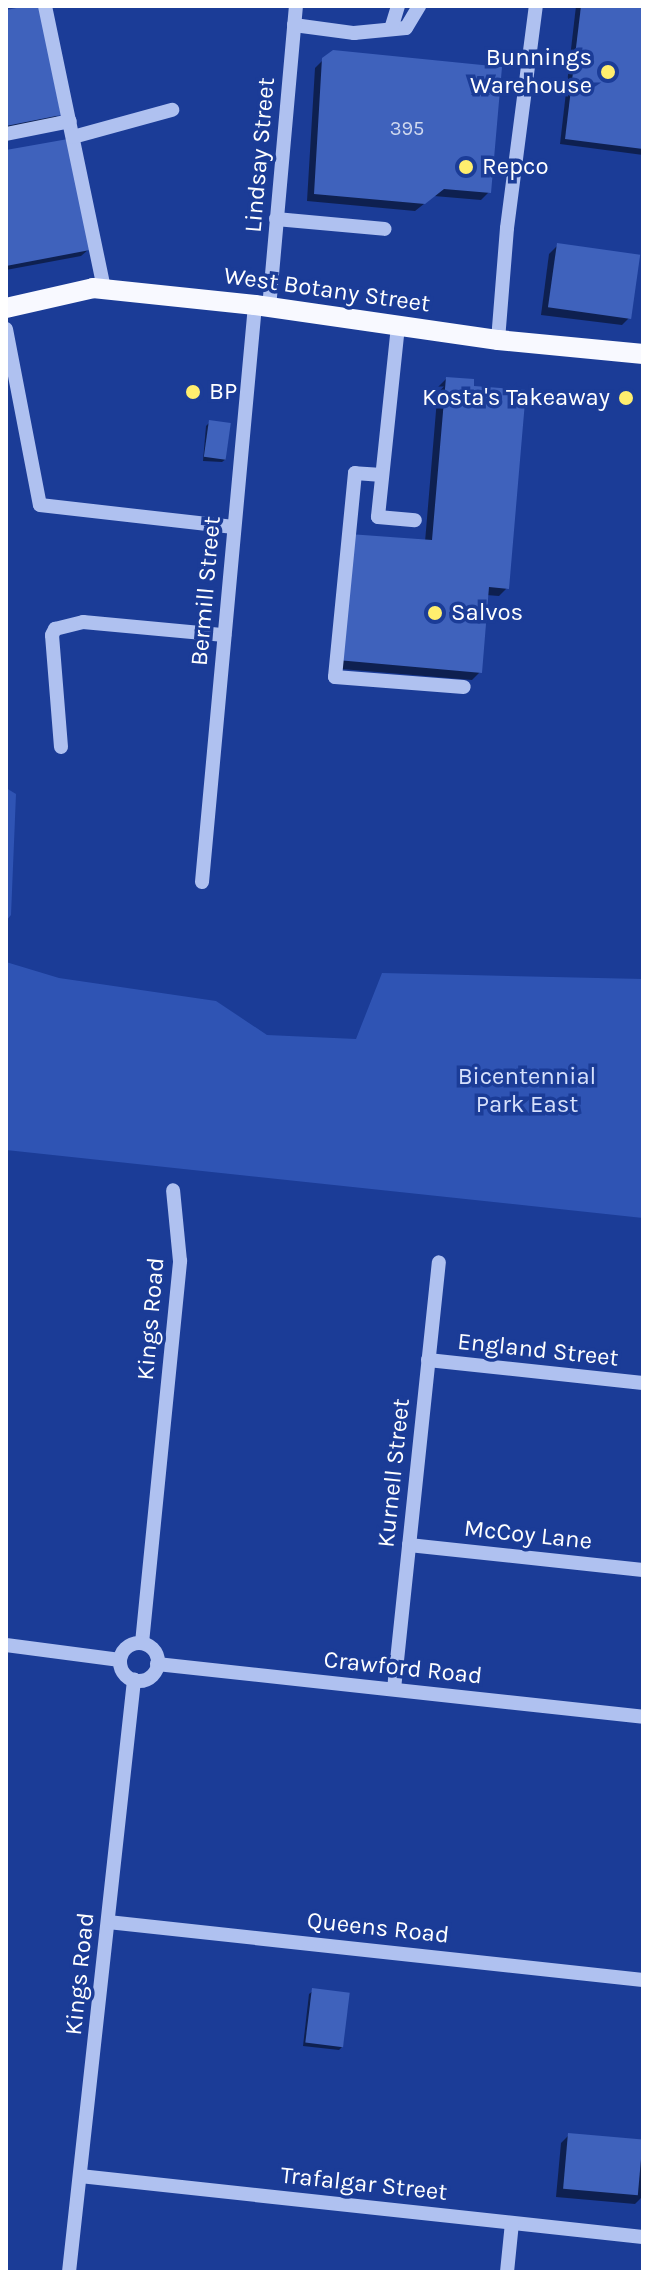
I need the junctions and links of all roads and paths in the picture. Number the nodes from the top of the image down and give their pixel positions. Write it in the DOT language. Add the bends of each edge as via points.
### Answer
graph roads {
  1 [pos="45,6"];
  2 [pos="296,6"];
  3 [pos="398,6"];
  4 [pos="419,6"];
  5 [pos="536,6"];
  6 [pos="294,25"];
  7 [pos="391,29"];
  8 [pos="172,110"];
  9 [pos="70,121"];
  10 [pos="6,134"];
  11 [pos="73,137"];
  12 [pos="276,219"];
  13 [pos="385,229"];
  14 [pos="104,289"];
  15 [pos="262,306"];
  16 [pos="6,308"];
  17 [pos="398,326"];
  18 [pos="6,329"];
  19 [pos="498,340"];
  20 [pos="643,354"];
  21 [pos="382,475"];
  22 [pos="415,520"];
  23 [pos="234,527"];
  24 [pos="224,635"];
  25 [pos="464,687"];
  26 [pos="61,747"];
  27 [pos="202,882"];
  28 [pos="173,1190"];
  29 [pos="439,1262"];
  30 [pos="428,1360"];
  31 [pos="643,1383"];
  32 [pos="409,1545"];
  33 [pos="643,1570"];
  34 [pos="142,1643"];
  35 [pos="6,1645"];
  36 [pos="120,1660"];
  37 [pos="157,1664"];
  38 [pos="134,1680"];
  39 [pos="394,1689"];
  40 [pos="643,1717"];
  41 [pos="108,1922"];
  42 [pos="643,1980"];
  43 [pos="80,2176"];
  44 [pos="512,2223"];
  45 [pos="643,2237"];
  46 [pos="69,2272"];
  47 [pos="507,2272"];
  1 -- 9 [label="street"];
  2 -- 6 [label="street, Lindsay Street"];
  3 -- 7 [label="street"];
  4 -- 7 [label="street" via="406,28"];
  5 -- 19 [label="street"];
  6 -- 7 [label="street" via="354,33"];
  6 -- 12 [label="street, Lindsay Street"];
  8 -- 11 [label="street"];
  9 -- 10 [label="street"];
  9 -- 11 [label="street"];
  11 -- 14 [label="street"];
  12 -- 13 [label="street"];
  12 -- 15 [label="street, Lindsay Street"];
  14 -- 15 [label="main road, West Botany Street"];
  14 -- 16 [label="main road, West Botany Street"];
  15 -- 17 [label="main road, West Botany Street"];
  15 -- 23 [label="street, Bermill Street"];
  17 -- 19 [label="main road, West Botany Street"];
  17 -- 21 [label="street"];
  18 -- 23 [label="street" via="40,505"];
  19 -- 20 [label="main road, West Botany Street"];
  21 -- 22 [label="street" via="378,517"];
  21 -- 25 [label="street" via="355,473 335,677"];
  23 -- 24 [label="street, Bermill Street"];
  24 -- 26 [label="street" via="83,622 55,629"];
  24 -- 27 [label="street, Bermill Street"];
  28 -- 34 [label="street, Kings Road" via="180,1261"];
  29 -- 30 [label="street, Kurnell Street"];
  30 -- 31 [label="street, England Street"];
  30 -- 32 [label="street, Kurnell Street"];
  32 -- 33 [label="street, McCoy Lane"];
  32 -- 39 [label="street, Kurnell Street"];
  34 -- 36 [label="street" via="127,1647"];
  34 -- 37 [label="street" via="154,1651"];
  35 -- 36 [label="street"];
  36 -- 38 [label="street" via="124,1673"];
  37 -- 38 [label="street" via="149,1677"];
  37 -- 39 [label="street, Crawford Road"];
  38 -- 41 [label="street, Kings Road"];
  39 -- 40 [label="street, Crawford Road"];
  41 -- 42 [label="street, Queens Road"];
  41 -- 43 [label="street, Kings Road"];
  43 -- 44 [label="street, Trafalgar Street"];
  43 -- 46 [label="street, Kings Road"];
  44 -- 45 [label="street, Trafalgar Street"];
  44 -- 47 [label="street"];
}
